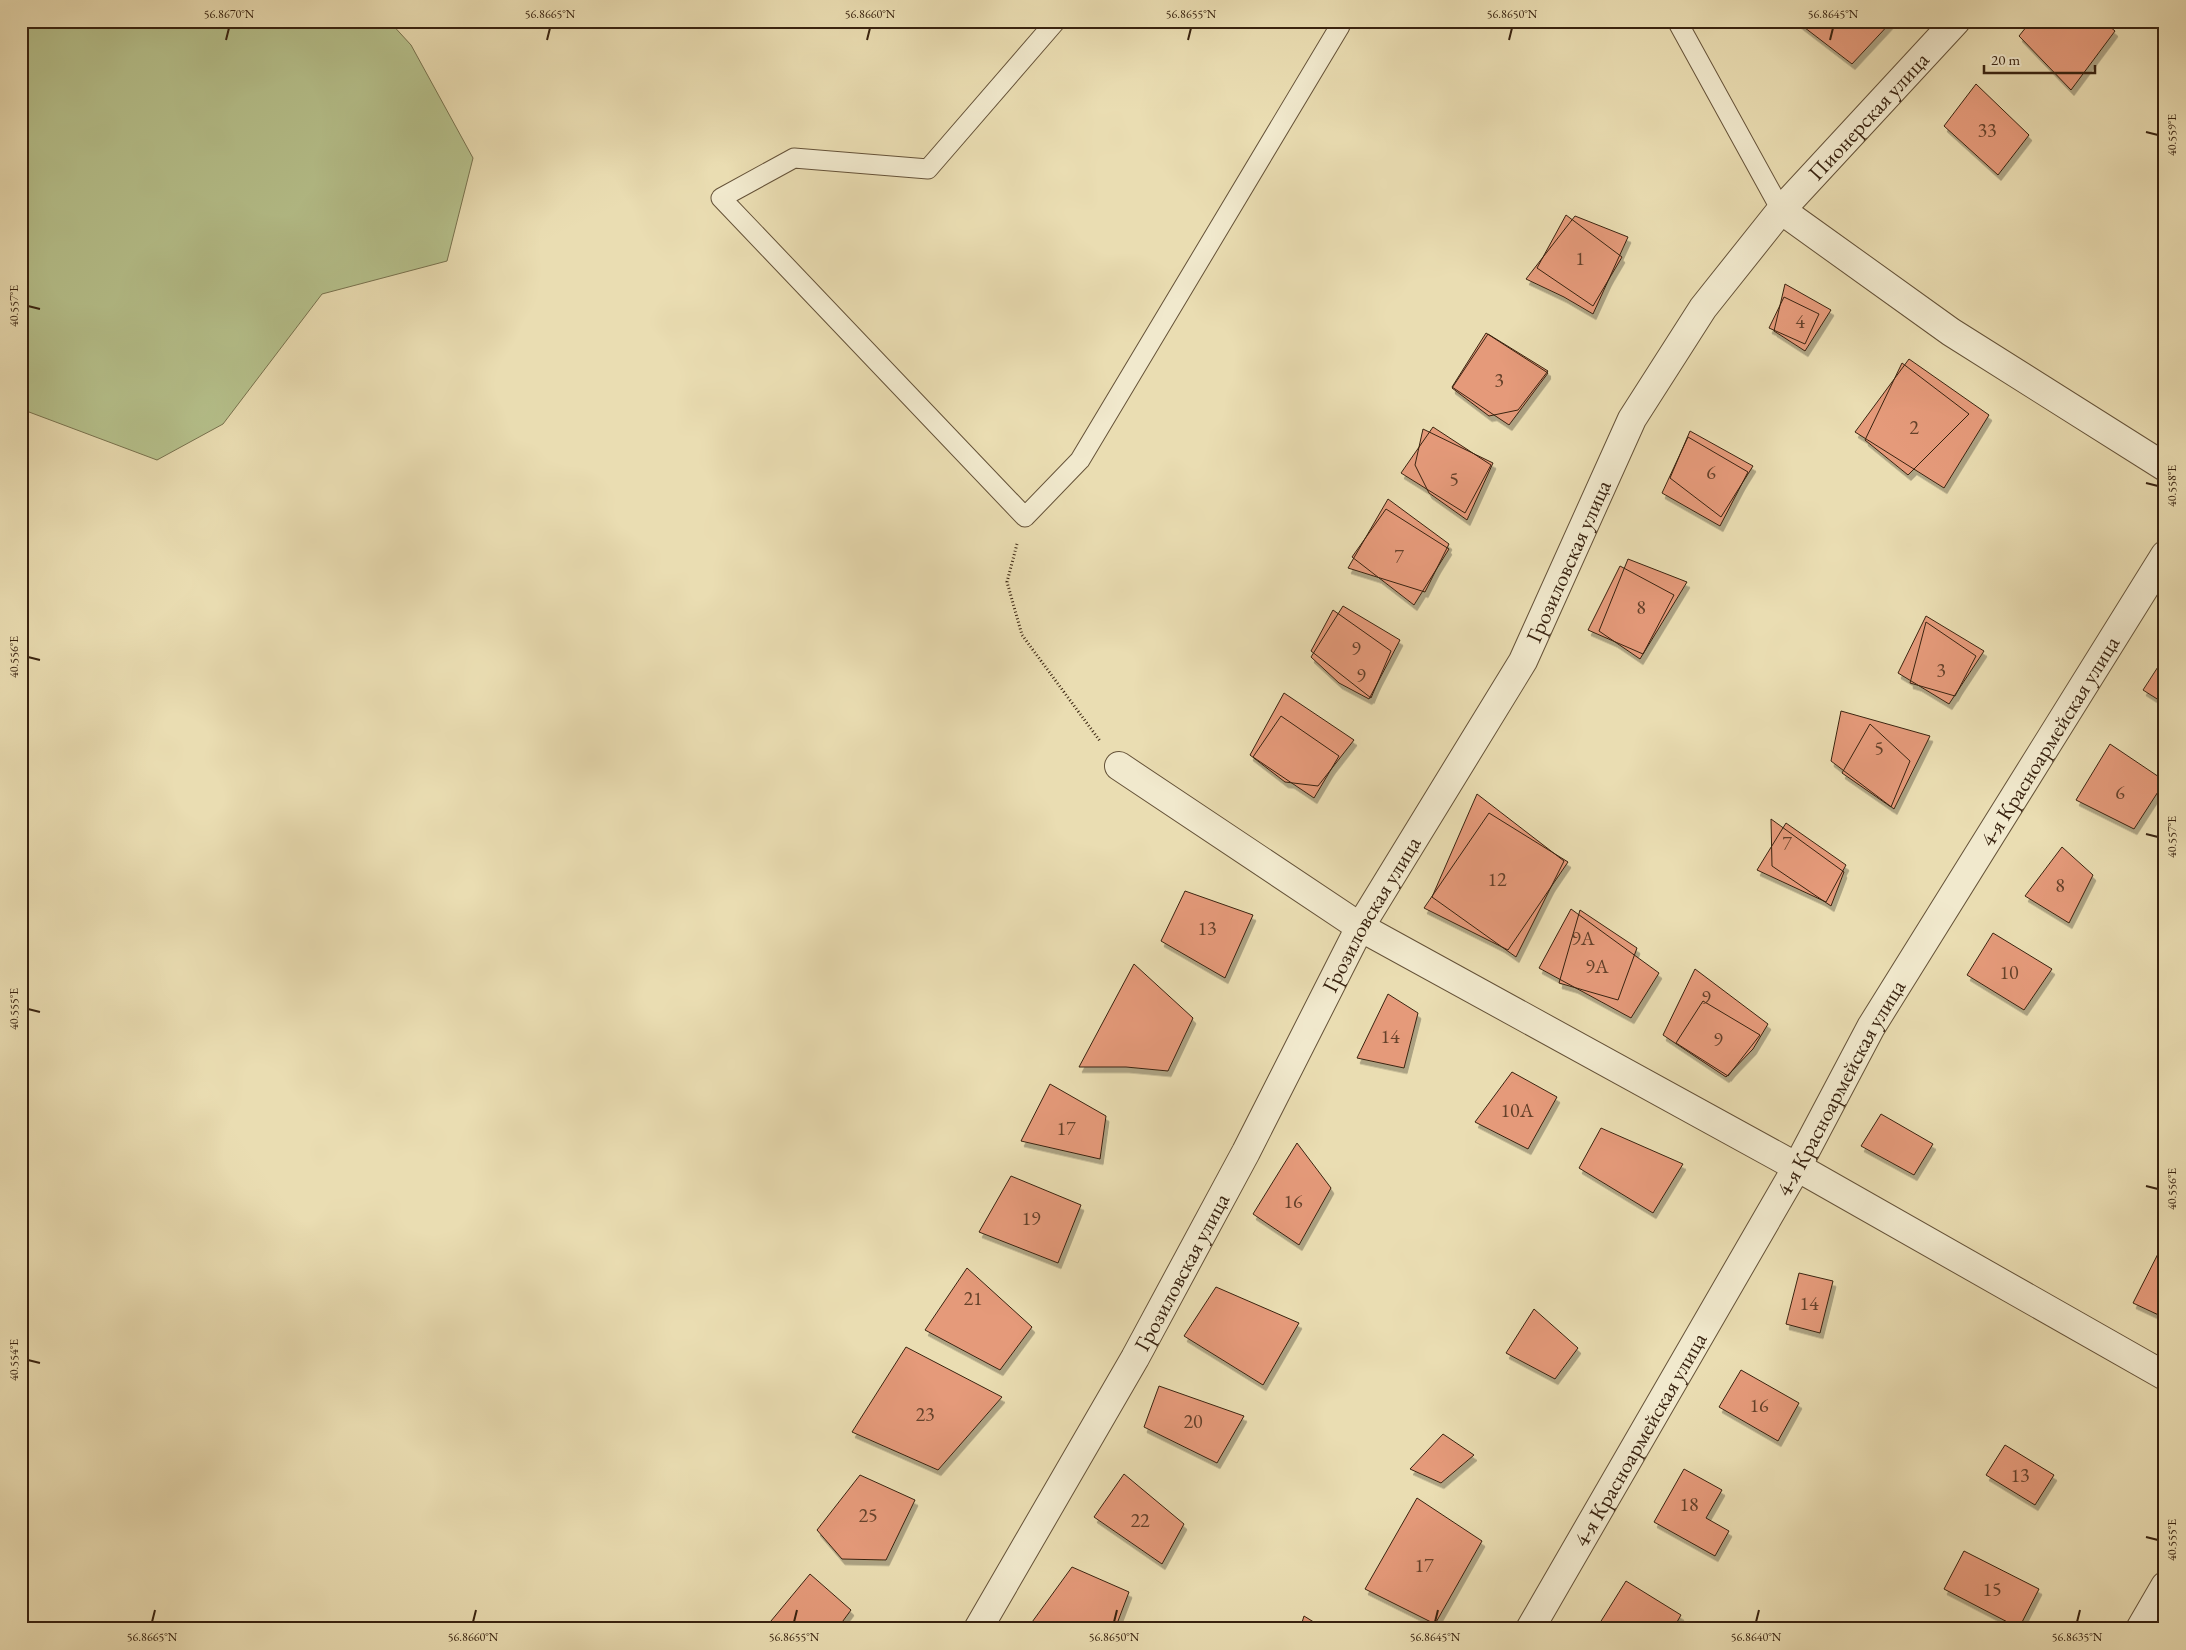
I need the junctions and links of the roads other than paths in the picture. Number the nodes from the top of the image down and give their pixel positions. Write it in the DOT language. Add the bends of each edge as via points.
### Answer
graph roads {
  1 [pos="1056,21"];
  2 [pos="1338,21"];
  3 [pos="1677,21"];
  4 [pos="1956,21"];
  5 [pos="1781,210"];
  6 [pos="2165,467"];
  7 [pos="2165,556"];
  8 [pos="1119,766"];
  9 [pos="1360,927"];
  10 [pos="1797,1167"];
  11 [pos="2165,1376"];
  12 [pos="2165,1586"];
  13 [pos="978,1629"];
  14 [pos="1530,1629"];
  15 [pos="2140,1629"];
  1 -- 2 [label="lane" via="928,169 794,158 721,198 1025,517 1080,460 1340,26"];
  3 -- 5 [label="lane"];
  4 -- 5 [label="street, Пионерская улица"];
  5 -- 6 [label="street" via="1951,332"];
  5 -- 9 [label="street, Грозиловская улица" via="1703,308 1632,419 1524,661"];
  7 -- 10 [label="street, 4-я Красноармейская улица" via="1871,1027"];
  8 -- 9 [label="street"];
  9 -- 10 [label="street"];
  9 -- 13 [label="street, Грозиловская улица" via="1246,1152 1135,1358"];
  10 -- 11 [label="street"];
  10 -- 14 [label="street, 4-я Красноармейская улица"];
  12 -- 15 [label="street"];
}
